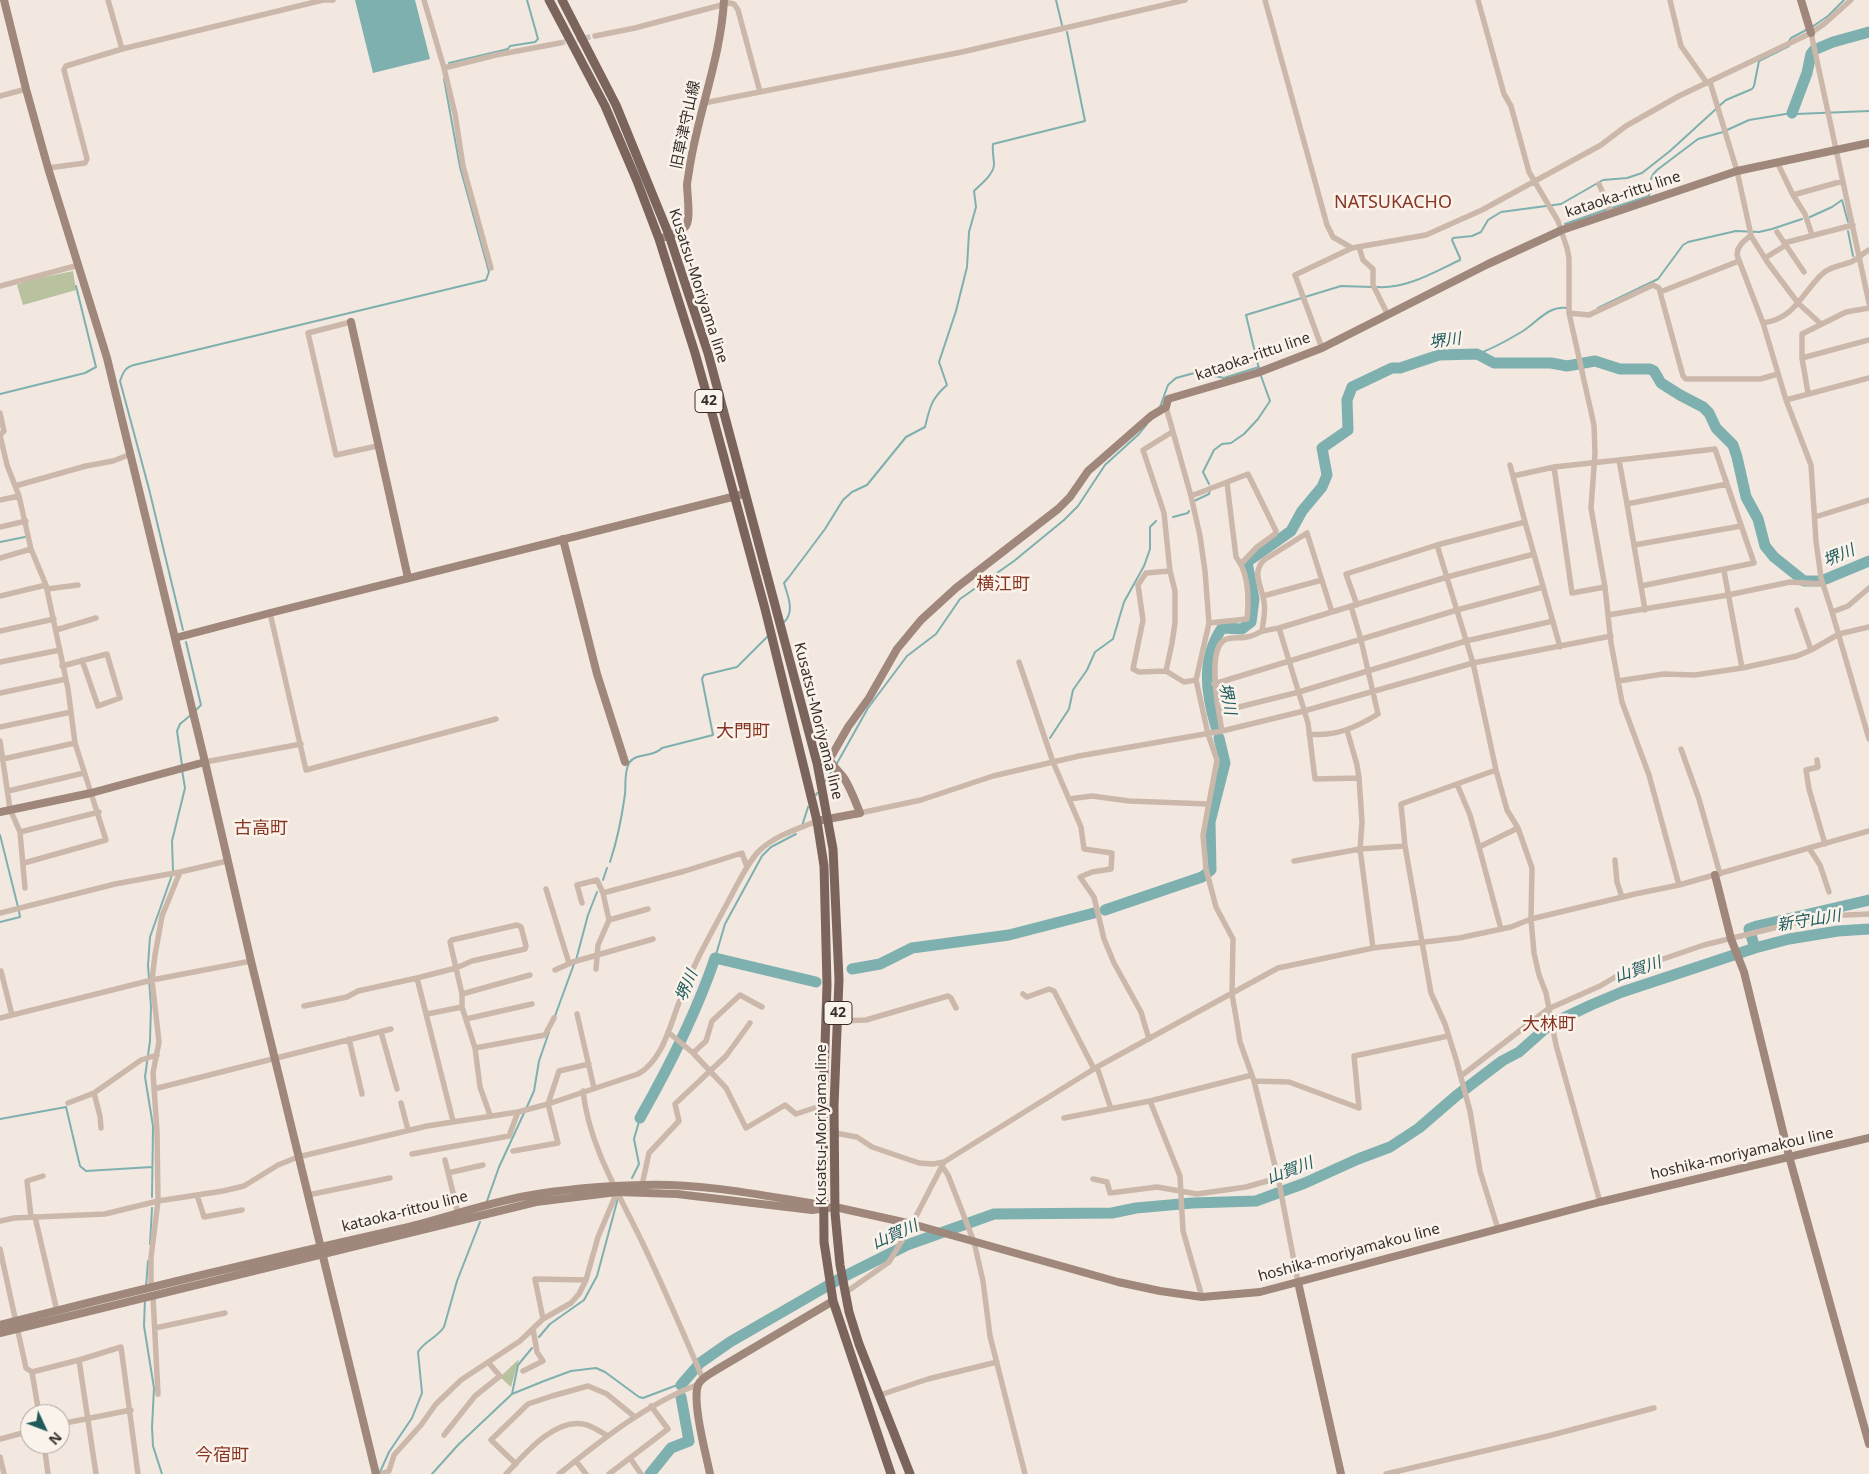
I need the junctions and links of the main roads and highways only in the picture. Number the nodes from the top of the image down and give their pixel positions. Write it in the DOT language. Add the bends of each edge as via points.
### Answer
graph roads {
  1 [pos="4,0"];
  2 [pos="549,0"];
  3 [pos="562,0"];
  4 [pos="1802,0"];
  5 [pos="724,2"];
  6 [pos="1811,33"];
  7 [pos="1869,143"];
  8 [pos="669,235"];
  9 [pos="659,239"];
  10 [pos="351,322"];
  11 [pos="744,494"];
  12 [pos="734,497"];
  13 [pos="563,539"];
  14 [pos="408,578"];
  15 [pos="175,638"];
  16 [pos="830,758"];
  17 [pos="205,762"];
  18 [pos="625,762"];
  19 [pos="817,763"];
  20 [pos="0,812"];
  21 [pos="827,819"];
  22 [pos="817,821"];
  23 [pos="1717,874"];
  24 [pos="1869,1138"];
  25 [pos="1789,1156"];
  26 [pos="616,1189"];
  27 [pos="836,1207"];
  28 [pos="823,1208"];
  29 [pos="322,1250"];
  30 [pos="1298,1282"];
  31 [pos="833,1301"];
  32 [pos="18,1325"];
  33 [pos="0,1326"];
  34 [pos="0,1334"];
  35 [pos="1869,1444"];
  36 [pos="376,1474"];
  37 [pos="710,1474"];
  38 [pos="891,1474"];
  39 [pos="910,1474"];
  40 [pos="1341,1474"];
  1 -- 15 [label="main road" via="48,168 107,358"];
  2 -- 9 [label="main road, Kusatsu-Moriyama line / 42" via="605,106"];
  3 -- 8 [label="main road, Kusatsu-Moriyama line / 42" via="616,105"];
  4 -- 6 [label="main road"];
  5 -- 8 [label="main road, 旧草津守山線" via="718,47 687,183 688,220 685,227"];
  7 -- 16 [label="main road, kataoka-rittu line" via="1737,171 1611,212 1562,230 1488,264 1322,348 1257,373 1168,399 1166,408 1151,416 1088,471 1058,510 956,588 921,620 897,648"];
  8 -- 9 [label="main road, 旧草津守山線"];
  8 -- 11 [label="main road, Kusatsu-Moriyama line / 42" via="708,353"];
  9 -- 12 [label="main road, Kusatsu-Moriyama line / 42" via="696,353"];
  10 -- 14 [label="main road"];
  11 -- 12 [label="main road"];
  11 -- 19 [label="main road, Kusatsu-Moriyama line / 42"];
  12 -- 13 [label="main road"];
  12 -- 22 [label="main road, Kusatsu-Moriyama line / 42"];
  13 -- 14 [label="main road"];
  13 -- 18 [label="main road" via="597,674"];
  14 -- 15 [label="main road"];
  15 -- 17 [label="main road"];
  16 -- 19 [label="main road"];
  16 -- 21 [label="main road" via="846,781 860,813"];
  17 -- 20 [label="main road" via="91,793"];
  17 -- 29 [label="main road"];
  19 -- 21 [label="main road, Kusatsu-Moriyama line / 42"];
  21 -- 22 [label="main road"];
  21 -- 27 [label="main road, Kusatsu-Moriyama line / 42" via="832,849 839,979 834,1106"];
  22 -- 28 [label="main road, Kusatsu-Moriyama line / 42" via="824,866 827,985"];
  23 -- 25 [label="main road"];
  24 -- 25 [label="main road, hoshika-moriyamakou line"];
  25 -- 30 [label="main road, hoshika-moriyamakou line"];
  25 -- 35 [label="main road"];
  26 -- 28 [label="main road, kataoka-rittou line" via="812,1210"];
  26 -- 28 [label="main road, kataoka-rittou line" via="642,1185 720,1189 817,1204"];
  26 -- 29 [label="main road, kataoka-rittou line" via="536,1202"];
  26 -- 29 [label="main road, kataoka-rittou line" via="577,1189 525,1196"];
  27 -- 28 [label="main road, kataoka-rittou line"];
  27 -- 30 [label="main road, hoshika-moriyamakou line" via="912,1224 1160,1291 1202,1297 1260,1292"];
  27 -- 39 [label="main road, Kusatsu-Moriyama line / 42" via="839,1258 859,1344"];
  28 -- 31 [label="main road, Kusatsu-Moriyama line / 42" via="824,1242"];
  29 -- 32 [label="main road, kataoka-rittou line" via="148,1298"];
  29 -- 32 [label="main road, kataoka-rittou line" via="151,1287 57,1311"];
  29 -- 36 [label="main road"];
  30 -- 40 [label="main road"];
  31 -- 37 [label="main road" via="701,1382 697,1408"];
  31 -- 38 [label="main road, Kusatsu-Moriyama line / 42"];
  32 -- 33 [label="main road, kataoka-rittou line"];
  32 -- 34 [label="main road, kataoka-rittou line"];
}
